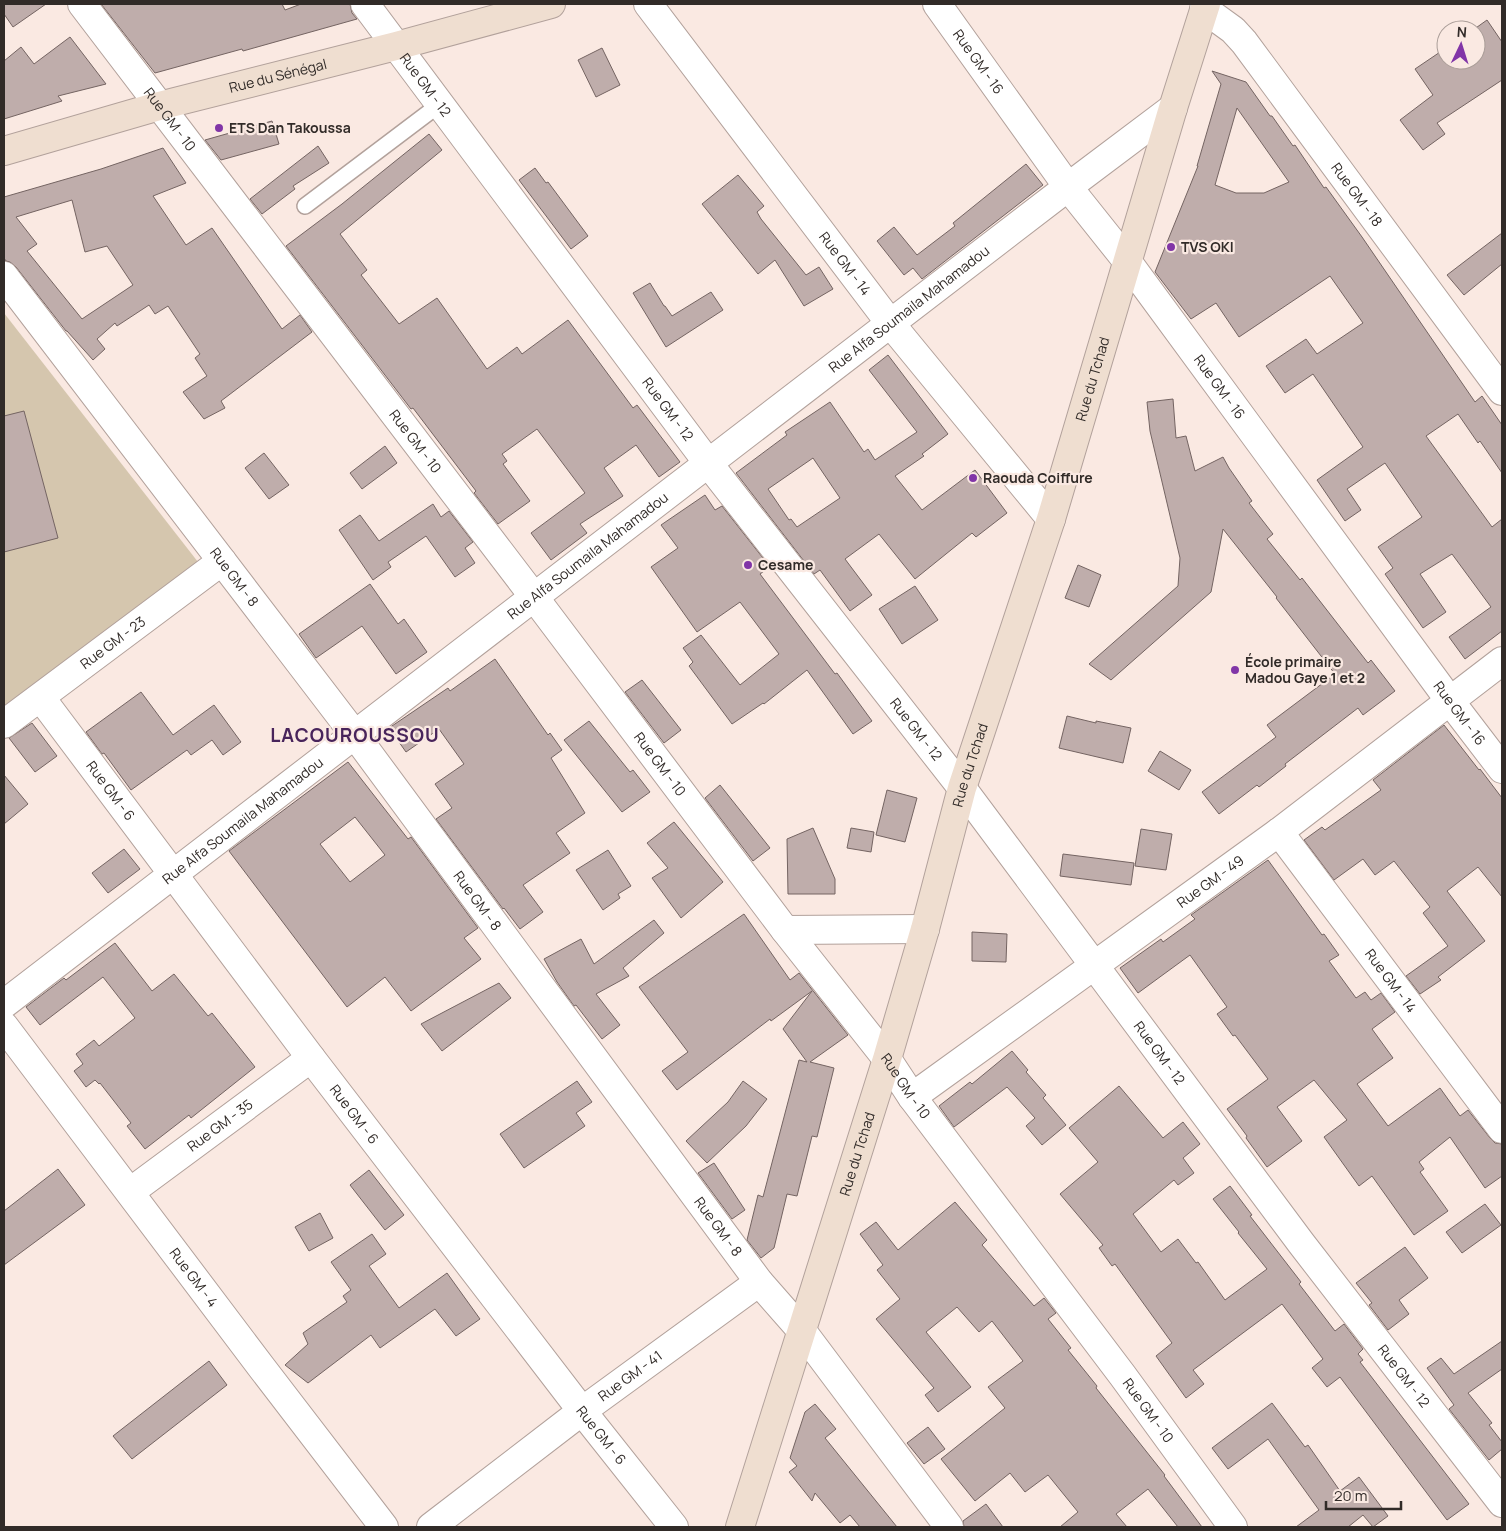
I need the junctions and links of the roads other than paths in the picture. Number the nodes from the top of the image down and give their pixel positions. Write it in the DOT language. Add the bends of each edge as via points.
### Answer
graph roads {
  1 [pos="82,4"];
  2 [pos="364,4"];
  3 [pos="551,4"];
  4 [pos="648,4"];
  5 [pos="937,4"];
  6 [pos="1205,6"];
  7 [pos="396,46"];
  8 [pos="440,104"];
  9 [pos="159,106"];
  10 [pos="1173,108"];
  11 [pos="4,151"];
  12 [pos="1068,186"];
  13 [pos="305,206"];
  14 [pos="1127,261"];
  15 [pos="4,276"];
  16 [pos="890,323"];
  17 [pos="1502,391"];
  18 [pos="708,463"];
  19 [pos="1051,519"];
  20 [pos="222,561"];
  21 [pos="534,597"];
  22 [pos="1502,661"];
  23 [pos="41,698"];
  24 [pos="1450,701"];
  25 [pos="4,724"];
  26 [pos="355,735"];
  27 [pos="1502,769"];
  28 [pos="962,788"];
  29 [pos="1279,832"];
  30 [pos="173,874"];
  31 [pos="925,929"];
  32 [pos="785,930"];
  33 [pos="1094,967"];
  34 [pos="4,1004"];
  35 [pos="4,1026"];
  36 [pos="311,1058"];
  37 [pos="887,1059"];
  38 [pos="912,1097"];
  39 [pos="1502,1129"];
  40 [pos="130,1192"];
  41 [pos="759,1282"];
  42 [pos="802,1331"];
  43 [pos="582,1411"];
  44 [pos="1502,1503"];
  45 [pos="384,1527"];
  46 [pos="430,1527"];
  47 [pos="674,1527"];
  48 [pos="740,1527"];
  49 [pos="949,1527"];
  50 [pos="1233,1527"];
  1 -- 9 [label="street, Rue GM - 10"];
  2 -- 7 [label="street, Rue GM - 12"];
  3 -- 7 [label="street, Rue du Sénégal"];
  4 -- 16 [label="street, Rue GM - 14"];
  5 -- 12 [label="street, Rue GM - 16"];
  6 -- 10 [label="street, Rue du Tchad"];
  6 -- 17 [label="street, Rue GM - 18" via="1244,42"];
  7 -- 8 [label="street, Rue GM - 12"];
  7 -- 9 [label="street, Rue du Sénégal"];
  8 -- 13 [label="lane"];
  8 -- 18 [label="street, Rue GM - 12"];
  9 -- 11 [label="street, Rue du Sénégal"];
  9 -- 21 [label="street, Rue GM - 10"];
  10 -- 12 [label="street, Rue Alfa Soumaila Mahamadou"];
  10 -- 14 [label="street, Rue du Tchad"];
  12 -- 14 [label="street, Rue GM - 16"];
  12 -- 16 [label="street, Rue Alfa Soumaila Mahamadou"];
  14 -- 19 [label="street, Rue du Tchad"];
  14 -- 24 [label="street, Rue GM - 16"];
  15 -- 20 [label="street, Rue GM - 8"];
  16 -- 18 [label="street, Rue Alfa Soumaila Mahamadou"];
  16 -- 19 [label="street, Rue GM - 14"];
  18 -- 21 [label="street, Rue Alfa Soumaila Mahamadou"];
  18 -- 28 [label="street, Rue GM - 12"];
  19 -- 28 [label="street, Rue du Tchad"];
  20 -- 23 [label="street, Rue GM - 23"];
  20 -- 26 [label="street, Rue GM - 8"];
  21 -- 26 [label="street, Rue Alfa Soumaila Mahamadou"];
  21 -- 32 [label="street, Rue GM - 10"];
  22 -- 24 [label="street, Rue GM - 49"];
  23 -- 25 [label="street, Rue GM - 23"];
  23 -- 30 [label="street, Rue GM - 6"];
  24 -- 27 [label="street, Rue GM - 16"];
  24 -- 29 [label="street, Rue GM - 49"];
  26 -- 30 [label="street, Rue Alfa Soumaila Mahamadou"];
  26 -- 41 [label="street, Rue GM - 8"];
  28 -- 31 [label="street, Rue du Tchad"];
  28 -- 33 [label="street, Rue GM - 12"];
  29 -- 33 [label="street, Rue GM - 49"];
  29 -- 39 [label="street, Rue GM - 14"];
  30 -- 34 [label="street, Rue Alfa Soumaila Mahamadou"];
  30 -- 36 [label="street, Rue GM - 6"];
  31 -- 32 [label="street"];
  31 -- 37 [label="street, Rue du Tchad"];
  32 -- 37 [label="street, Rue GM - 10"];
  33 -- 38 [label="street, Rue GM - 49"];
  33 -- 44 [label="street, Rue GM - 12"];
  35 -- 40 [label="street, Rue GM - 4"];
  36 -- 40 [label="street, Rue GM - 35"];
  36 -- 43 [label="street, Rue GM - 6"];
  37 -- 38 [label="street, Rue GM - 10"];
  37 -- 42 [label="street, Rue du Tchad"];
  38 -- 50 [label="street, Rue GM - 10"];
  40 -- 45 [label="street, Rue GM - 4"];
  41 -- 42 [label="street, Rue GM - 8"];
  41 -- 43 [label="street, Rue GM - 41"];
  42 -- 48 [label="street, Rue du Tchad"];
  42 -- 49 [label="street, Rue GM - 8"];
  43 -- 46 [label="street, Rue GM - 41"];
  43 -- 47 [label="street, Rue GM - 6"];
}
